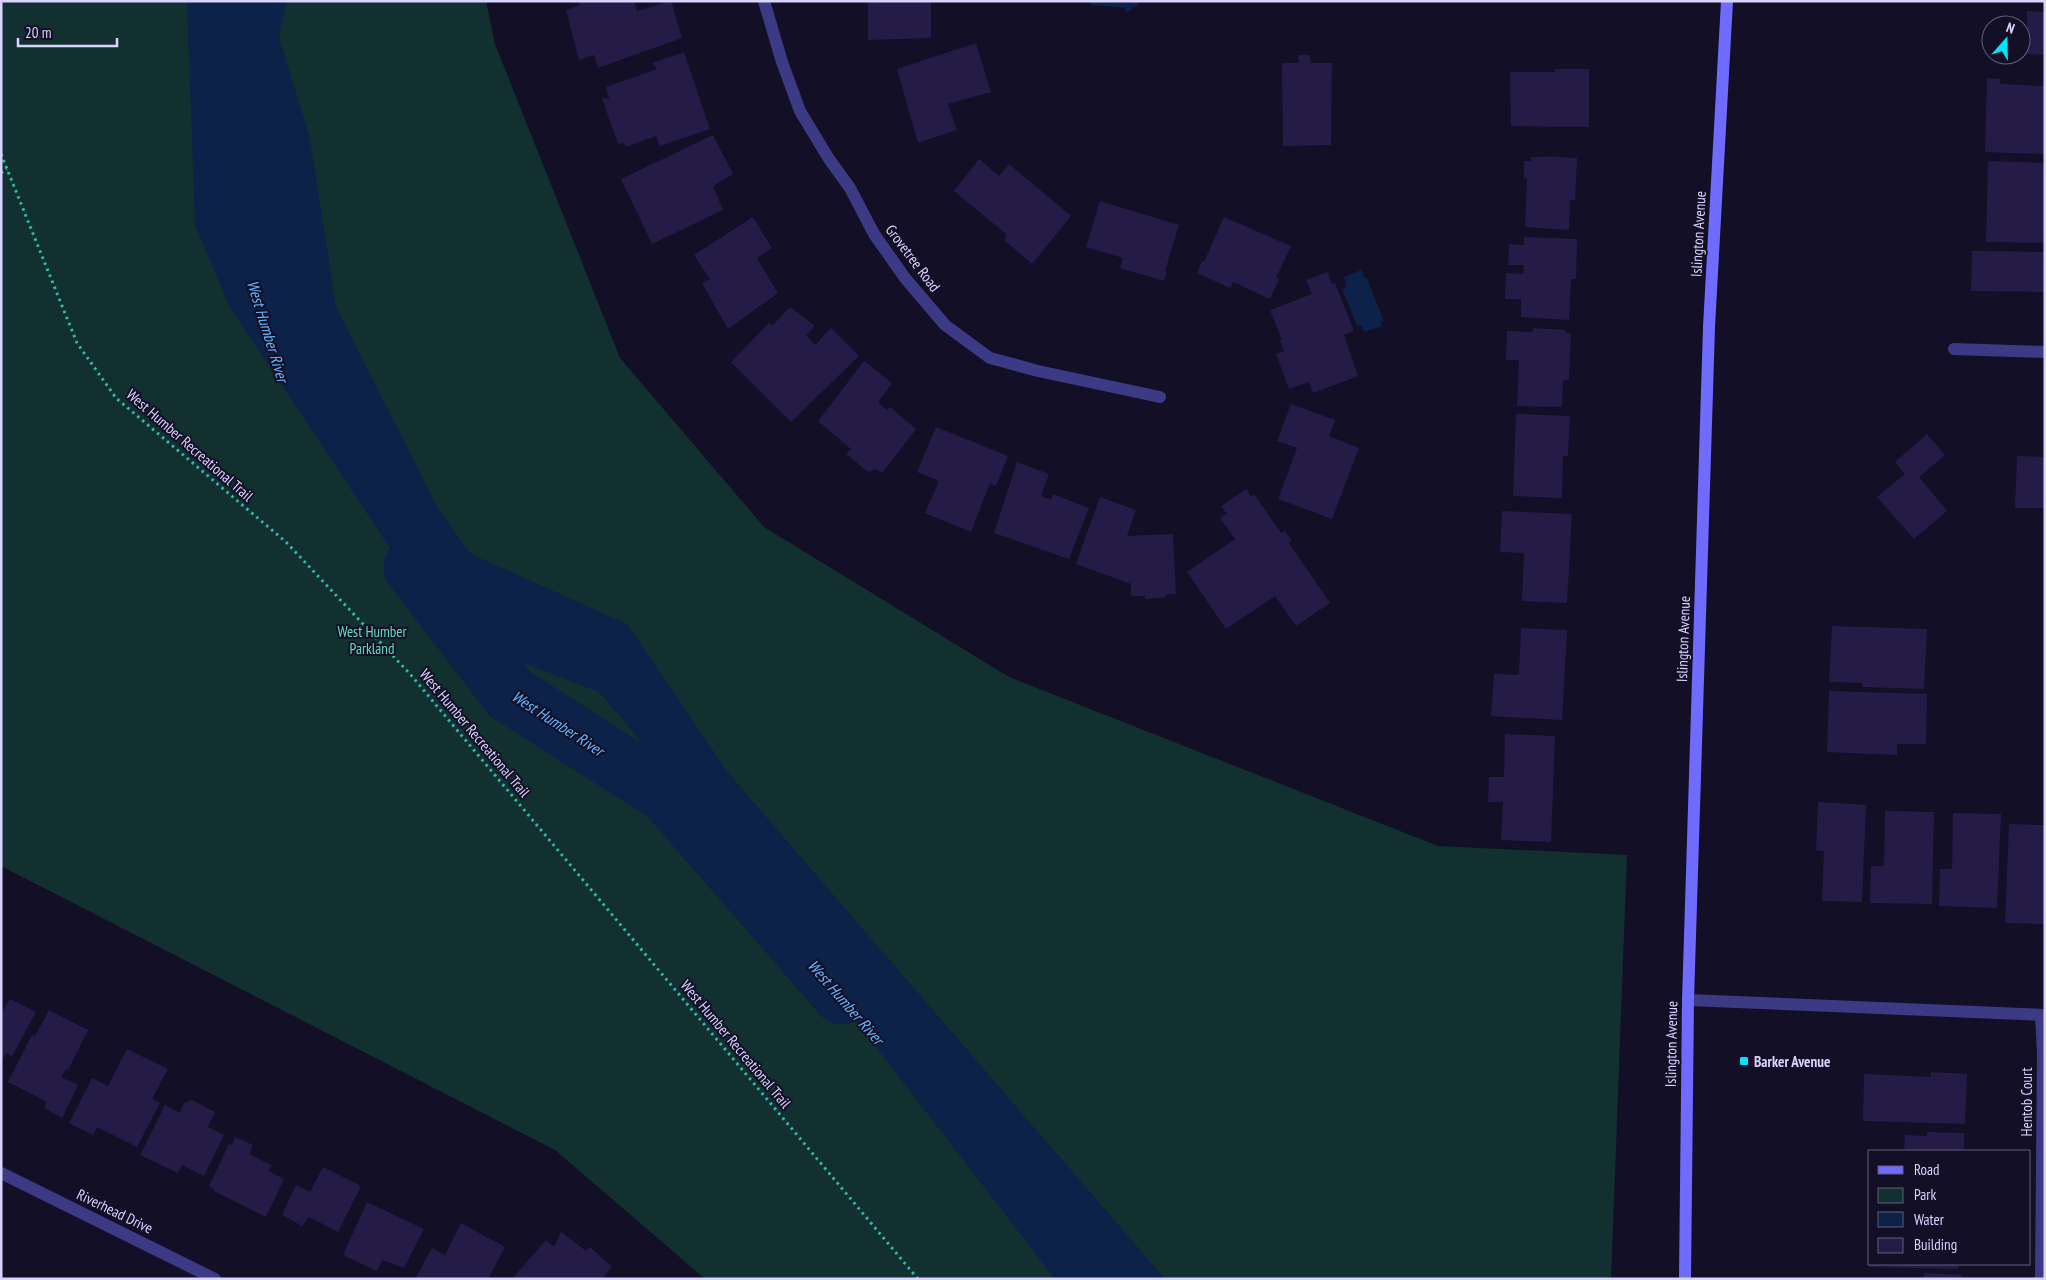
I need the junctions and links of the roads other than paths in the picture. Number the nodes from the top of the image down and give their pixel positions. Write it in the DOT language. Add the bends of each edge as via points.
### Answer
graph roads {
  1 [pos="764,1"];
  2 [pos="1727,1"];
  3 [pos="1954,349"];
  4 [pos="2045,352"];
  5 [pos="1160,397"];
  6 [pos="1688,1000"];
  7 [pos="2043,1015"];
  8 [pos="1,1173"];
  9 [pos="215,1279"];
  10 [pos="1685,1279"];
  11 [pos="2041,1279"];
  1 -- 5 [label="street, Grovetree Road" via="800,111 850,188 874,234 944,325 990,358"];
  2 -- 6 [label="main road, Islington Avenue" via="1709,328"];
  3 -- 4 [label="street"];
  6 -- 7 [label="street"];
  6 -- 10 [label="main road, Islington Avenue"];
  7 -- 11 [label="street, Hentob Court"];
  8 -- 9 [label="street, Riverhead Drive"];
}
